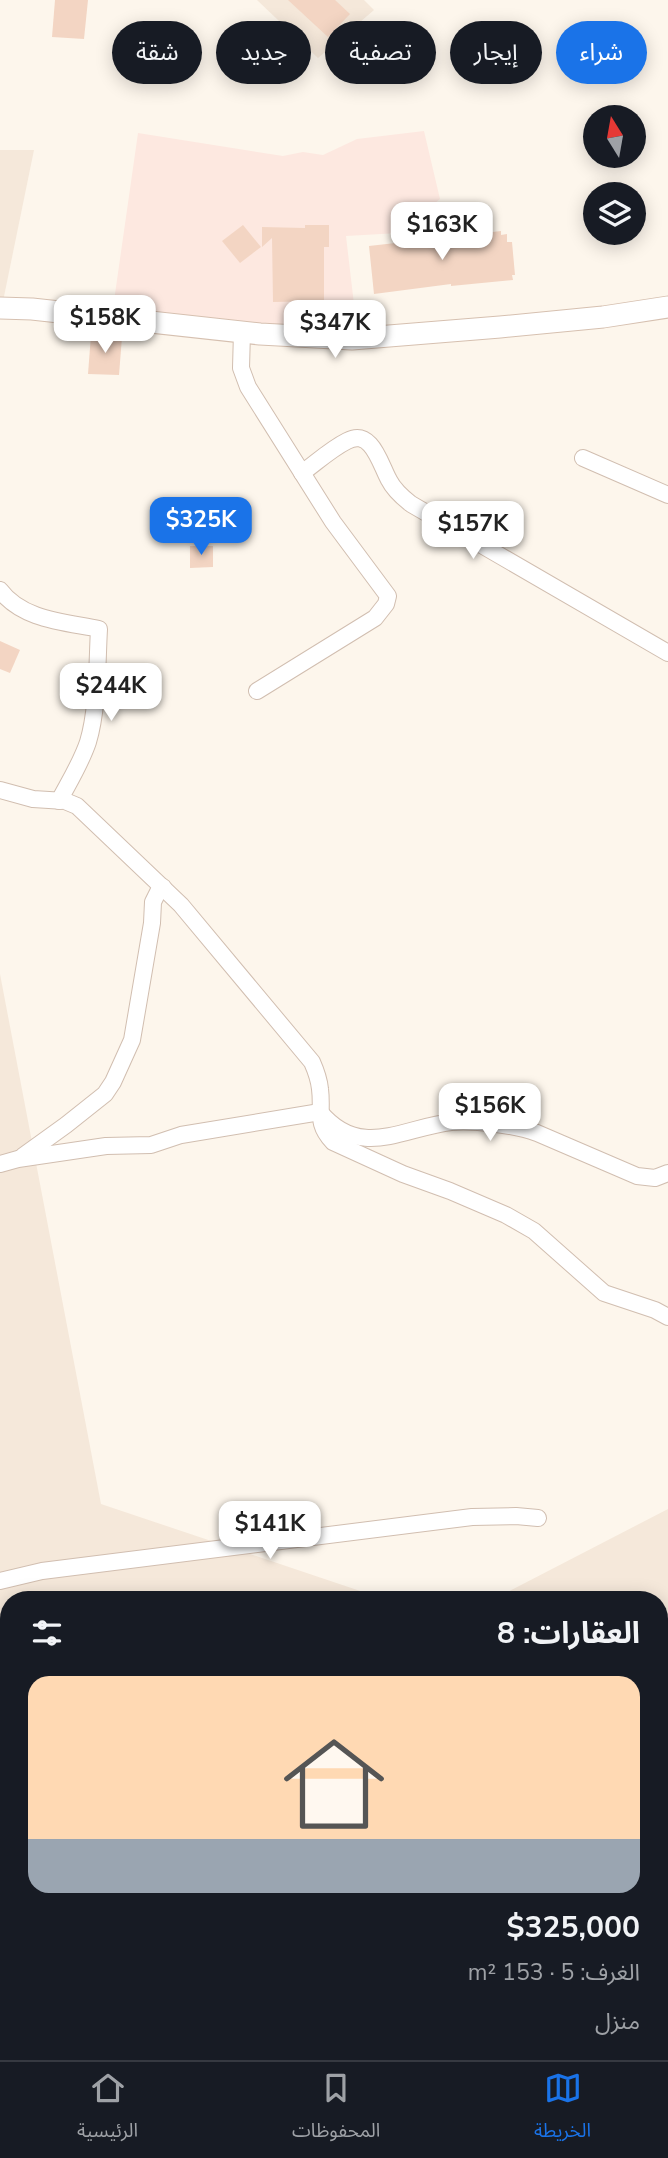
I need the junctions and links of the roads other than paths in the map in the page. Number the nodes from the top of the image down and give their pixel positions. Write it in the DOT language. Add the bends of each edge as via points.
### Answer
graph roads {
  1 [pos="668,307"];
  2 [pos="0,308"];
  3 [pos="242,332"];
  4 [pos="583,458"];
  5 [pos="302,473"];
  6 [pos="668,495"];
  7 [pos="0,590"];
  8 [pos="668,653"];
  9 [pos="257,691"];
  10 [pos="0,790"];
  11 [pos="59,801"];
  12 [pos="163,887"];
  13 [pos="320,1112"];
  14 [pos="18,1159"];
  15 [pos="0,1164"];
  16 [pos="668,1173"];
  17 [pos="668,1317"];
  18 [pos="538,1518"];
  19 [pos="0,1580"];
  1 -- 3 [label="main road" via="378,337"];
  2 -- 3 [label="main road"];
  3 -- 5 [label="street" via="244,377"];
  4 -- 6 [label="street"];
  5 -- 8 [label="street" via="345,442 360,438 372,446 390,482 411,503"];
  5 -- 9 [label="street" via="388,596 374,618"];
  7 -- 11 [label="street" via="32,614 99,629 89,738"];
  10 -- 11 [label="street"];
  11 -- 12 [label="street" via="77,806"];
  12 -- 13 [label="street" via="312,1062 319,1078"];
  12 -- 14 [label="street" via="153,902 132,1040 113,1082 105,1094"];
  13 -- 14 [label="street" via="181,1135 151,1145 106,1146"];
  13 -- 16 [label="street" via="338,1130 366,1138 386,1138 460,1121 520,1128 636,1176 655,1178"];
  13 -- 17 [label="street" via="321,1125 333,1142 506,1215 534,1231 604,1293"];
  14 -- 15 [label="street"];
  18 -- 19 [label="street" via="472,1517"];
}
